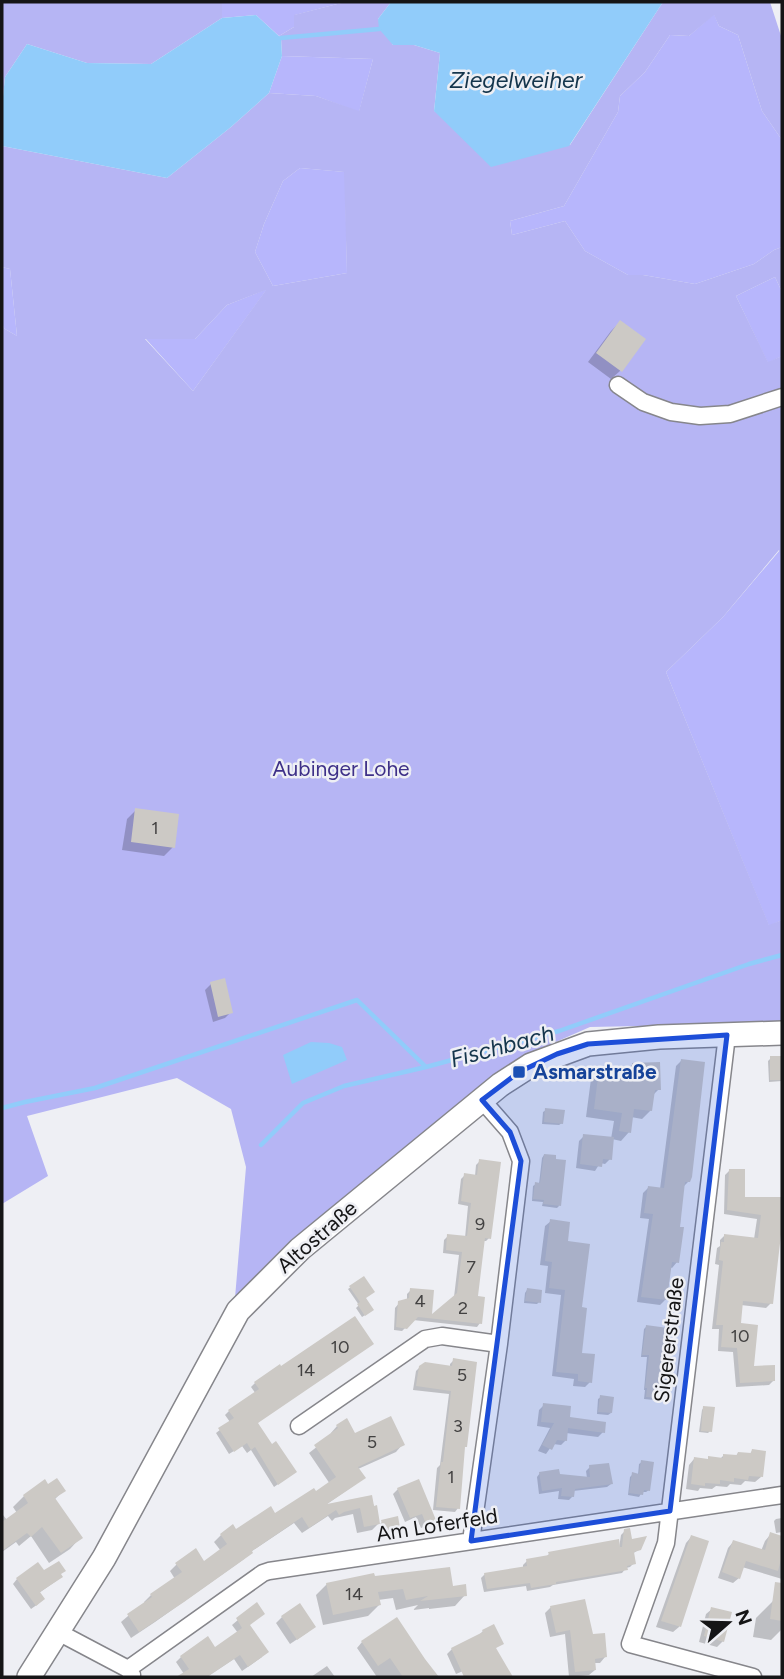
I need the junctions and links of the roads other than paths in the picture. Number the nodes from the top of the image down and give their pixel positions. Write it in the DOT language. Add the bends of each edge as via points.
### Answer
graph roads {
  1 [pos="618,385"];
  2 [pos="782,397"];
  3 [pos="782,1033"];
  4 [pos="727,1035"];
  5 [pos="482,1100"];
  6 [pos="499,1344"];
  7 [pos="299,1426"];
  8 [pos="782,1495"];
  9 [pos="670,1511"];
  10 [pos="471,1541"];
  11 [pos="58,1632"];
  12 [pos="131,1673"];
  13 [pos="29,1677"];
  14 [pos="753,1677"];
  1 -- 2 [label="street" via="643,402 701,416 730,414"];
  3 -- 4 [label="main road, Altostraße"];
  4 -- 5 [label="main road, Altostraße" via="588,1044 531,1065"];
  4 -- 9 [label="street, Sigererstraße"];
  5 -- 6 [label="street" via="510,1132 520,1161"];
  5 -- 11 [label="main road, Altostraße" via="300,1249 238,1311 104,1558"];
  6 -- 7 [label="street" via="442,1336 425,1339"];
  6 -- 10 [label="street"];
  8 -- 9 [label="street, Am Loferfeld"];
  9 -- 10 [label="street, Am Loferfeld"];
  9 -- 14 [label="street, Sigererstraße" via="666,1543 630,1644"];
  10 -- 12 [label="street, Am Loferfeld" via="263,1573"];
  11 -- 12 [label="street"];
  11 -- 13 [label="main road, Altostraße"];
}
